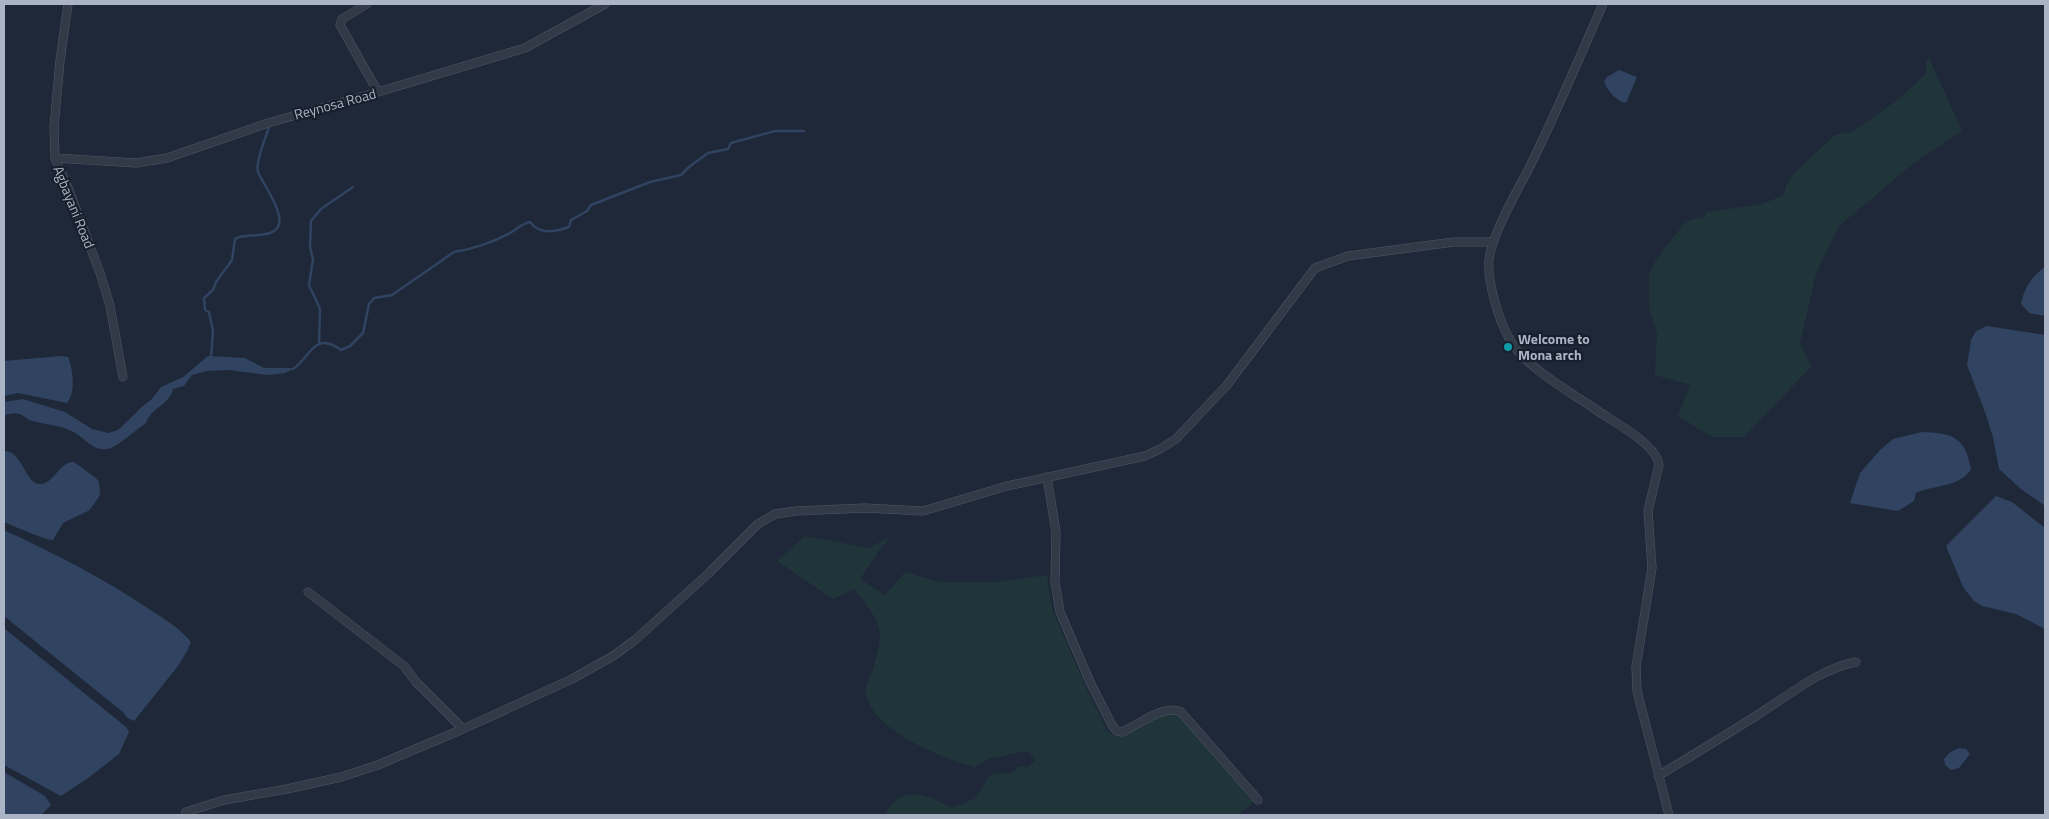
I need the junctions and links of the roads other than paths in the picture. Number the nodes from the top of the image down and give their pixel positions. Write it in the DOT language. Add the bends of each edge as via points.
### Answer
graph roads {
  1 [pos="68,4"];
  2 [pos="367,4"];
  3 [pos="605,4"];
  4 [pos="1603,4"];
  5 [pos="378,92"];
  6 [pos="55,158"];
  7 [pos="1492,242"];
  8 [pos="123,378"];
  9 [pos="1047,477"];
  10 [pos="308,592"];
  11 [pos="1856,662"];
  12 [pos="463,730"];
  13 [pos="1658,776"];
  14 [pos="1258,800"];
  15 [pos="184,815"];
  16 [pos="1669,815"];
  1 -- 6 [label="street, Agbayani Road" via="54,127"];
  2 -- 5 [label="street" via="342,19 340,24"];
  3 -- 5 [label="street, Reynosa Road" via="525,48"];
  4 -- 7 [label="street" via="1540,146"];
  5 -- 6 [label="street, Reynosa Road" via="268,123 167,158 136,163"];
  6 -- 8 [label="street, Agbayani Road" via="101,276"];
  7 -- 9 [label="street" via="1454,242 1354,256 1315,268 1227,385 1176,438 1160,450 1130,461"];
  7 -- 13 [label="street" via="1488,262 1495,304 1517,350 1542,372 1654,450 1658,458 1660,465 1648,510 1651,583 1635,675"];
  9 -- 12 [label="street" via="923,510 865,508 775,514 758,524 628,646 572,679"];
  9 -- 14 [label="street" via="1056,532 1055,582 1060,612 1113,727 1122,732 1166,709 1181,712"];
  10 -- 12 [label="street" via="404,666"];
  11 -- 13 [label="street" via="1838,665 1816,676"];
  12 -- 15 [label="street" via="341,777 224,800 194,808"];
  13 -- 16 [label="street"];
}
